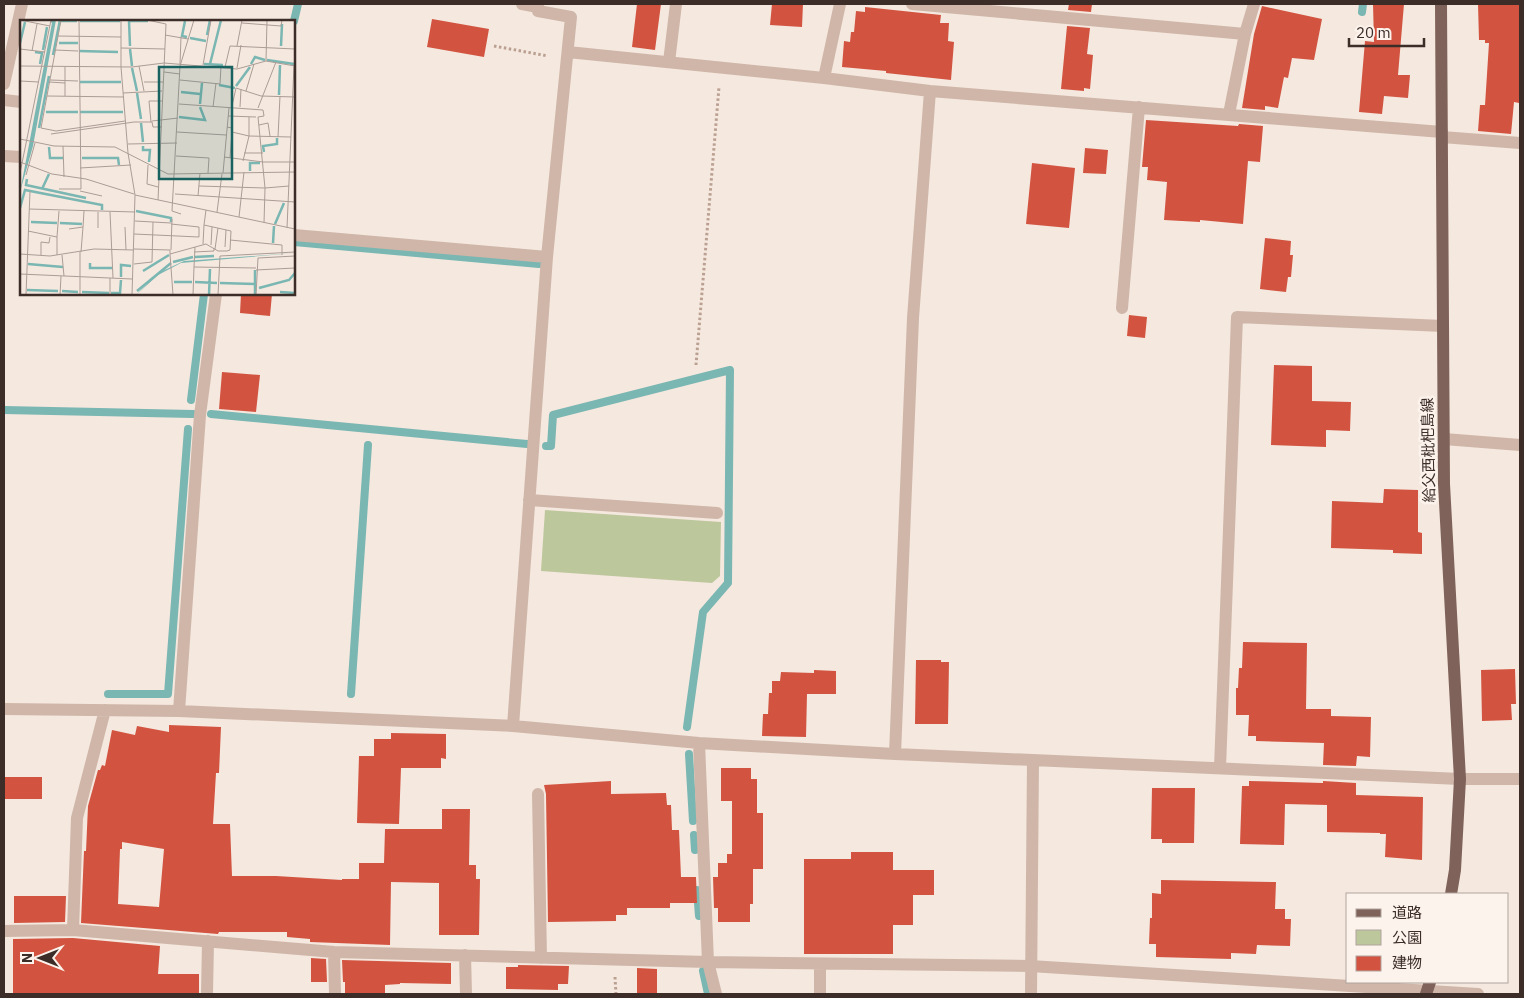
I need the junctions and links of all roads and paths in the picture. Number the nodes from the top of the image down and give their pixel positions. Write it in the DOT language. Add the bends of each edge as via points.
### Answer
graph roads {
  1 [pos="22,4"];
  2 [pos="522,4"];
  3 [pos="676,4"];
  4 [pos="840,4"];
  5 [pos="912,4"];
  6 [pos="1254,4"];
  7 [pos="1441,4"];
  8 [pos="538,5"];
  9 [pos="1245,34"];
  10 [pos="494,46"];
  11 [pos="568,56"];
  12 [pos="669,62"];
  13 [pos="720,68"];
  14 [pos="824,78"];
  15 [pos="4,84"];
  16 [pos="930,92"];
  17 [pos="4,100"];
  18 [pos="20,102"];
  19 [pos="1139,108"];
  20 [pos="1229,114"];
  21 [pos="1442,135"];
  22 [pos="1520,143"];
  23 [pos="4,156"];
  24 [pos="20,158"];
  25 [pos="295,235"];
  26 [pos="547,257"];
  27 [pos="216,295"];
  28 [pos="1122,308"];
  29 [pos="1443,326"];
  30 [pos="696,365"];
  31 [pos="1444,440"];
  32 [pos="1520,445"];
  33 [pos="529,500"];
  34 [pos="717,514"];
  35 [pos="4,709"];
  36 [pos="105,710"];
  37 [pos="179,711"];
  38 [pos="513,726"];
  39 [pos="699,744"];
  40 [pos="895,754"];
  41 [pos="1033,760"];
  42 [pos="1220,768"];
  43 [pos="1460,779"];
  44 [pos="1520,779"];
  45 [pos="538,794"];
  46 [pos="1451,893"];
  47 [pos="72,930"];
  48 [pos="4,931"];
  49 [pos="208,941"];
  50 [pos="334,952"];
  51 [pos="465,955"];
  52 [pos="541,958"];
  53 [pos="708,962"];
  54 [pos="820,964"];
  55 [pos="1030,966"];
  56 [pos="1428,989"];
  57 [pos="207,994"];
  58 [pos="335,994"];
  59 [pos="466,994"];
  60 [pos="716,994"];
  61 [pos="820,994"];
  62 [pos="1031,994"];
  63 [pos="1478,994"];
  1 -- 15 [label="street"];
  2 -- 8 [label="street"];
  3 -- 12 [label="street"];
  4 -- 14 [label="street"];
  5 -- 9 [label="street"];
  6 -- 9 [label="street"];
  7 -- 21 [label="main road, 給父西枇杷島線"];
  8 -- 11 [label="street" via="538,11 571,17"];
  9 -- 20 [label="street"];
  10 -- 11 [label="path"];
  11 -- 12 [label="street"];
  11 -- 26 [label="street"];
  12 -- 13 [label="street"];
  13 -- 14 [label="street"];
  13 -- 30 [label="path"];
  14 -- 16 [label="street"];
  16 -- 19 [label="street"];
  16 -- 40 [label="street" via="913,318"];
  17 -- 18 [label="street"];
  19 -- 20 [label="street"];
  19 -- 28 [label="street"];
  20 -- 21 [label="street"];
  21 -- 22 [label="street"];
  21 -- 29 [label="main road, 給父西枇杷島線"];
  23 -- 24 [label="street"];
  25 -- 26 [label="street"];
  26 -- 33 [label="street"];
  27 -- 37 [label="street" via="200,415"];
  29 -- 31 [label="main road, 給父西枇杷島線"];
  29 -- 42 [label="street" via="1237,317"];
  31 -- 32 [label="street"];
  31 -- 43 [label="main road, 給父西枇杷島線"];
  33 -- 34 [label="street"];
  33 -- 38 [label="street"];
  35 -- 36 [label="street"];
  36 -- 37 [label="street"];
  36 -- 47 [label="street" via="77,818"];
  37 -- 38 [label="street"];
  38 -- 39 [label="street"];
  39 -- 40 [label="street"];
  39 -- 53 [label="street"];
  40 -- 41 [label="street"];
  41 -- 42 [label="street"];
  41 -- 55 [label="street"];
  42 -- 43 [label="street"];
  43 -- 44 [label="street"];
  43 -- 46 [label="main road, 給父西枇杷島線"];
  45 -- 52 [label="street"];
  47 -- 48 [label="street"];
  47 -- 49 [label="street"];
  49 -- 50 [label="street"];
  49 -- 57 [label="street"];
  50 -- 51 [label="street"];
  50 -- 58 [label="street"];
  51 -- 52 [label="street"];
  51 -- 59 [label="street"];
  52 -- 53 [label="street"];
  53 -- 54 [label="street"];
  53 -- 60 [label="street"];
  54 -- 55 [label="street"];
  54 -- 61 [label="street"];
  55 -- 56 [label="street"];
  55 -- 62 [label="street"];
  56 -- 63 [label="street"];
}
